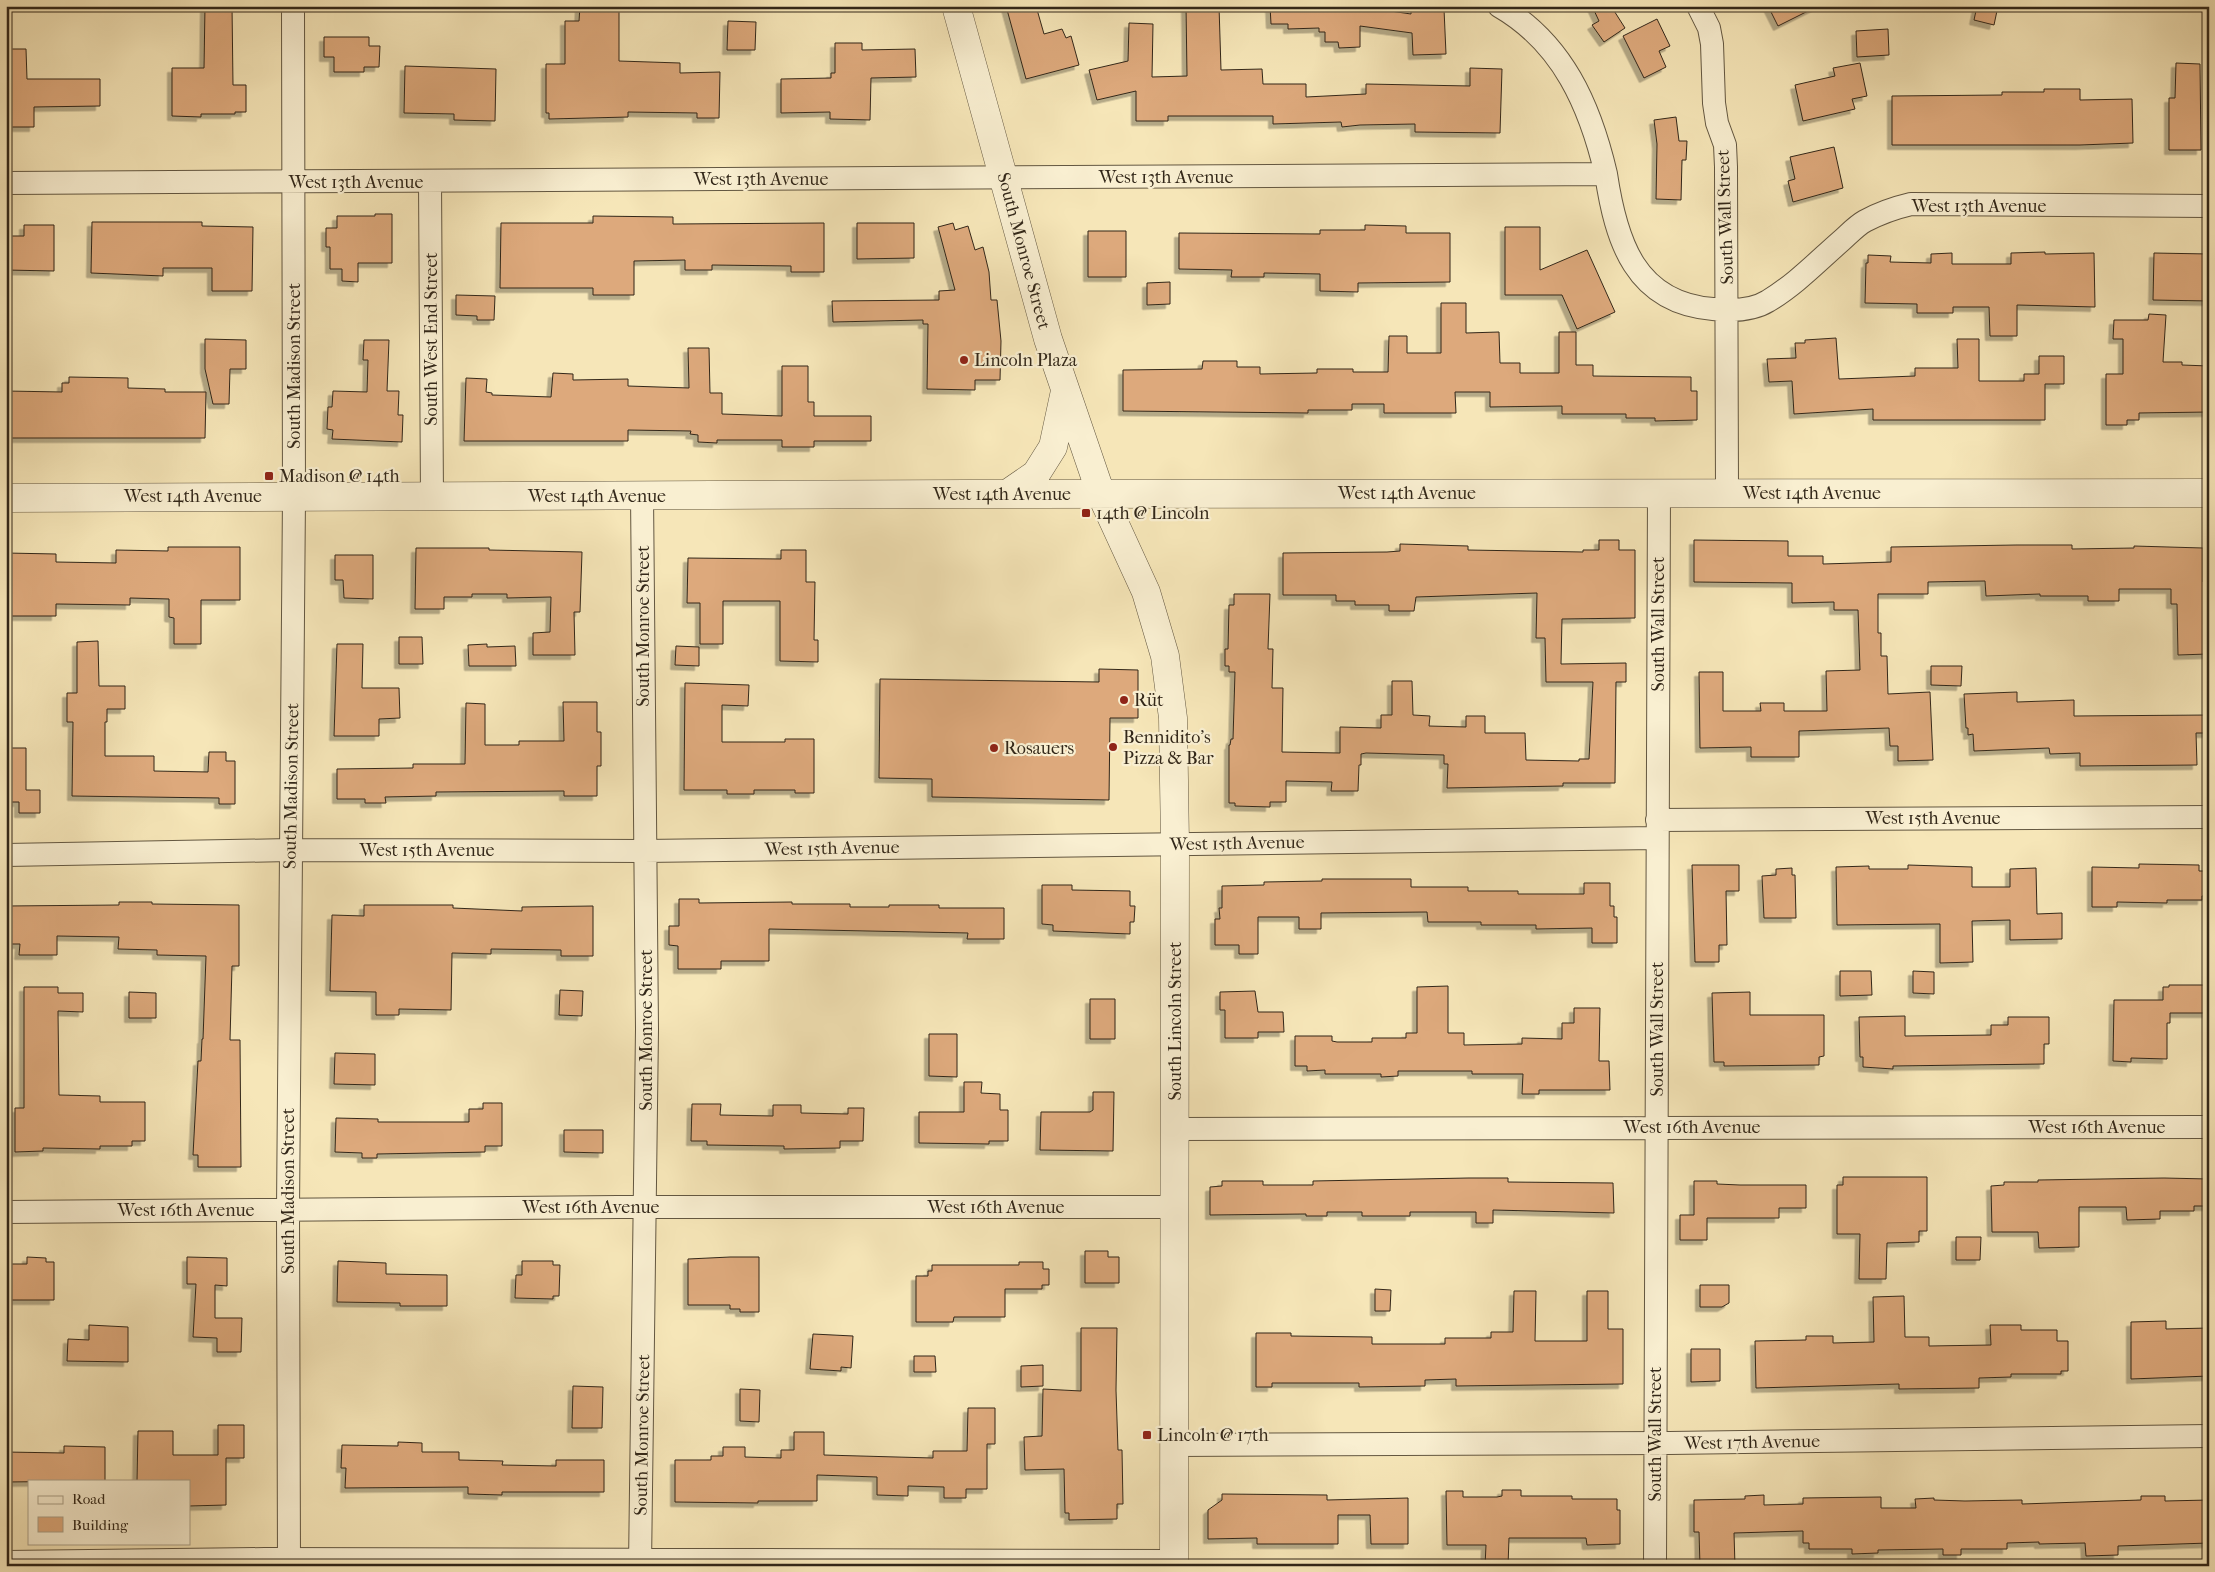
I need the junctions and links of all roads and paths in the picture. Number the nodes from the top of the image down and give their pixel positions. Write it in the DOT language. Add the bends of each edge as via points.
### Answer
graph roads {
  1 [pos="293,6"];
  2 [pos="956,6"];
  3 [pos="1500,6"];
  4 [pos="1698,6"];
  5 [pos="1606,174"];
  6 [pos="1003,178"];
  7 [pos="430,181"];
  8 [pos="293,182"];
  9 [pos="6,183"];
  10 [pos="2209,206"];
  11 [pos="1727,310"];
  12 [pos="1065,391"];
  13 [pos="1659,492"];
  14 [pos="1727,492"];
  15 [pos="2209,493"];
  16 [pos="1007,494"];
  17 [pos="1101,494"];
  18 [pos="642,495"];
  19 [pos="294,496"];
  20 [pos="432,497"];
  21 [pos="6,498"];
  22 [pos="2209,817"];
  23 [pos="1657,829"];
  24 [pos="1176,843"];
  25 [pos="290,850"];
  26 [pos="644,851"];
  27 [pos="6,855"];
  28 [pos="1657,1127"];
  29 [pos="2209,1127"];
  30 [pos="1175,1129"];
  31 [pos="644,1207"];
  32 [pos="1176,1207"];
  33 [pos="288,1210"];
  34 [pos="6,1212"];
  35 [pos="2209,1436"];
  36 [pos="1655,1443"];
  37 [pos="1175,1445"];
  38 [pos="6,1562"];
  39 [pos="289,1562"];
  40 [pos="640,1563"];
  41 [pos="1175,1564"];
  42 [pos="1655,1566"];
  1 -- 8 [label="street, South Madison Street"];
  2 -- 6 [label="street, South Monroe Street"];
  3 -- 5 [label="street" via="1519,18 1559,58 1586,105"];
  4 -- 11 [label="street, South Wall Street" via="1709,28 1714,103 1725,145"];
  5 -- 6 [label="street, West 13th Avenue"];
  5 -- 11 [label="street, West 13th Avenue" via="1622,240 1634,267 1654,288 1679,303"];
  6 -- 7 [label="street, West 13th Avenue"];
  6 -- 12 [label="street, South Monroe Street"];
  7 -- 8 [label="street, West 13th Avenue"];
  7 -- 20 [label="street, South West End Street"];
  8 -- 9 [label="street, West 13th Avenue"];
  8 -- 19 [label="street, South Madison Street"];
  10 -- 11 [label="street, West 13th Avenue" via="1911,204 1889,209 1863,222 1766,302 1745,309"];
  11 -- 14 [label="street, South Wall Street"];
  12 -- 16 [label="street" via="1053,447 1036,474"];
  12 -- 17 [label="street, South Monroe Street"];
  13 -- 14 [label="street, West 14th Avenue"];
  13 -- 17 [label="street, West 14th Avenue"];
  13 -- 23 [label="street, South Wall Street"];
  14 -- 15 [label="street, West 14th Avenue"];
  16 -- 17 [label="street, West 14th Avenue"];
  16 -- 18 [label="street, West 14th Avenue"];
  17 -- 24 [label="street, South Lincoln Street" via="1146,592 1164,656 1173,718"];
  18 -- 20 [label="street, West 14th Avenue"];
  18 -- 26 [label="street, South Monroe Street"];
  19 -- 20 [label="street, West 14th Avenue"];
  19 -- 21 [label="street, West 14th Avenue"];
  19 -- 25 [label="street, South Madison Street"];
  22 -- 23 [label="street, West 15th Avenue"];
  23 -- 24 [label="street, West 15th Avenue"];
  23 -- 28 [label="street, South Wall Street"];
  24 -- 26 [label="street, West 15th Avenue"];
  24 -- 30 [label="street, South Lincoln Street"];
  25 -- 26 [label="street, West 15th Avenue"];
  25 -- 27 [label="street, West 15th Avenue"];
  25 -- 33 [label="street, South Madison Street"];
  26 -- 31 [label="street, South Monroe Street" via="647,1029"];
  28 -- 29 [label="street, West 16th Avenue"];
  28 -- 30 [label="street, West 16th Avenue"];
  28 -- 36 [label="street, South Wall Street"];
  30 -- 32 [label="street, South Lincoln Street"];
  31 -- 32 [label="street, West 16th Avenue"];
  31 -- 33 [label="street, West 16th Avenue"];
  31 -- 40 [label="street, South Monroe Street"];
  32 -- 37 [label="street, South Lincoln Street"];
  33 -- 34 [label="street, West 16th Avenue"];
  33 -- 39 [label="street, South Madison Street"];
  35 -- 36 [label="street, West 17th Avenue"];
  36 -- 37 [label="street, West 17th Avenue"];
  36 -- 42 [label="street, South Wall Street"];
  37 -- 41 [label="street, South Lincoln Street"];
  38 -- 39 [label="street"];
  39 -- 40 [label="street"];
  40 -- 41 [label="street"];
}
